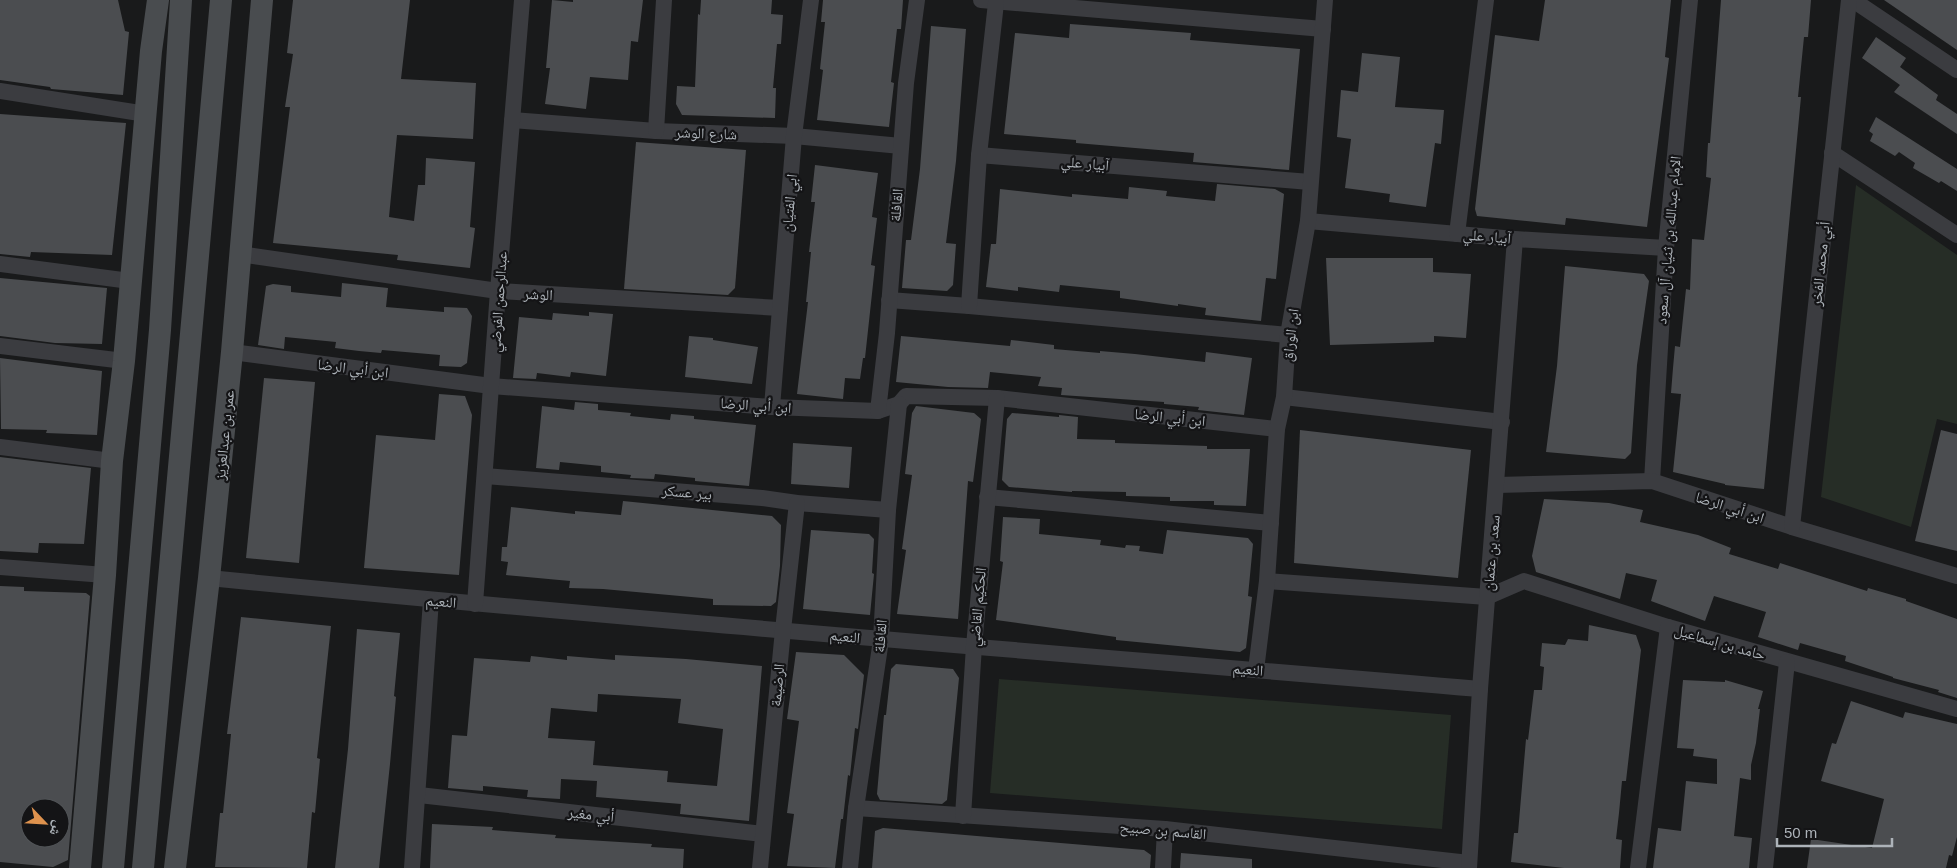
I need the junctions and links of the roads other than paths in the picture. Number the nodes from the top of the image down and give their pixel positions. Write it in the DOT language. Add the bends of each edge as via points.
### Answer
graph roads {
  1 [pos="149,0"];
  2 [pos="158,0"];
  3 [pos="181,0"];
  4 [pos="221,0"];
  5 [pos="262,0"];
  6 [pos="522,0"];
  7 [pos="664,0"];
  8 [pos="811,0"];
  9 [pos="917,0"];
  10 [pos="1326,0"];
  11 [pos="1486,0"];
  12 [pos="1690,0"];
  13 [pos="1849,0"];
  14 [pos="1853,0"];
  15 [pos="989,1"];
  16 [pos="1323,29"];
  17 [pos="152,51"];
  18 [pos="1957,70"];
  19 [pos="0,90"];
  20 [pos="146,114"];
  21 [pos="512,120"];
  22 [pos="656,131"];
  23 [pos="794,136"];
  24 [pos="901,146"];
  25 [pos="1832,153"];
  26 [pos="979,154"];
  27 [pos="1310,182"];
  28 [pos="1308,221"];
  29 [pos="1458,234"];
  30 [pos="1957,235"];
  31 [pos="1515,239"];
  32 [pos="1666,248"];
  33 [pos="239,254"];
  34 [pos="0,264"];
  35 [pos="130,281"];
  36 [pos="498,291"];
  37 [pos="889,300"];
  38 [pos="970,306"];
  39 [pos="780,308"];
  40 [pos="1288,335"];
  41 [pos="0,346"];
  42 [pos="232,352"];
  43 [pos="124,361"];
  44 [pos="491,386"];
  45 [pos="1284,397"];
  46 [pos="998,398"];
  47 [pos="899,404"];
  48 [pos="772,407"];
  49 [pos="878,411"];
  50 [pos="1502,422"];
  51 [pos="1277,429"];
  52 [pos="0,448"];
  53 [pos="112,460"];
  54 [pos="485,476"];
  55 [pos="1652,481"];
  56 [pos="1497,485"];
  57 [pos="987,497"];
  58 [pos="798,503"];
  59 [pos="888,510"];
  60 [pos="1271,522"];
  61 [pos="1792,528"];
  62 [pos="0,567"];
  63 [pos="105,575"];
  64 [pos="1957,576"];
  65 [pos="210,578"];
  66 [pos="1267,581"];
  67 [pos="1487,597"];
  68 [pos="431,600"];
  69 [pos="476,604"];
  70 [pos="1668,627"];
  71 [pos="782,630"];
  72 [pos="881,640"];
  73 [pos="974,646"];
  74 [pos="1787,662"];
  75 [pos="1256,670"];
  76 [pos="1480,689"];
  77 [pos="1957,709"];
  78 [pos="419,795"];
  79 [pos="856,808"];
  80 [pos="963,816"];
  81 [pos="1165,828"];
  82 [pos="763,834"];
  83 [pos="1469,865"];
  84 [pos="80,868"];
  85 [pos="113,868"];
  86 [pos="143,868"];
  87 [pos="175,868"];
  88 [pos="412,868"];
  89 [pos="760,868"];
  90 [pos="850,868"];
  91 [pos="1163,868"];
  92 [pos="1638,868"];
  93 [pos="1765,868"];
  1 -- 17 [label="street"];
  2 -- 17 [label="street"];
  3 -- 85 [label="street" via="160,330"];
  4 -- 86 [label="street"];
  5 -- 33 [label="street, عمر بن عبدالعزيز"];
  6 -- 21 [label="street, عبدالرحمن الفرضي"];
  7 -- 22 [label="street"];
  8 -- 23 [label="street, ابي الفتيان"];
  9 -- 24 [label="street, القافلة"];
  10 -- 16 [label="street, ابن الوراق"];
  11 -- 29 [label="street"];
  12 -- 32 [label="street, الإمام عبدالله بن ثنيان آل سعود"];
  13 -- 25 [label="street, أبي محمد الفخر"];
  14 -- 18 [label="street"];
  15 -- 16 [label="street"];
  15 -- 26 [label="street"];
  16 -- 27 [label="street, ابن الوراق"];
  17 -- 20 [label="street"];
  19 -- 20 [label="street"];
  20 -- 35 [label="street"];
  21 -- 22 [label="street, شارع الوشر"];
  21 -- 36 [label="street, عبدالرحمن الفرضي"];
  22 -- 23 [label="street, شارع الوشر"];
  23 -- 24 [label="street, شارع الوشر"];
  23 -- 39 [label="street, ابي الفتيان"];
  24 -- 37 [label="street, القافلة"];
  25 -- 30 [label="street"];
  25 -- 61 [label="street, أبي محمد الفخر"];
  26 -- 27 [label="street, آبيار علي"];
  26 -- 38 [label="street"];
  27 -- 28 [label="street, ابن الوراق"];
  28 -- 29 [label="street, آبيار علي"];
  28 -- 40 [label="street, ابن الوراق"];
  29 -- 31 [label="street, آبيار علي"];
  31 -- 32 [label="street, آبيار علي"];
  31 -- 50 [label="street, سعد بن عثمان"];
  32 -- 55 [label="street, الإمام عبدالله بن ثنيان آل سعود"];
  33 -- 36 [label="street, الوشر"];
  33 -- 42 [label="street, عمر بن عبدالعزيز"];
  34 -- 35 [label="street"];
  35 -- 43 [label="street"];
  36 -- 39 [label="street, الوشر"];
  36 -- 44 [label="street, عبدالرحمن الفرضي"];
  37 -- 38 [label="street"];
  37 -- 49 [label="street, القافلة"];
  38 -- 40 [label="street"];
  39 -- 48 [label="street, ابي الفتيان"];
  40 -- 45 [label="street, ابن الوراق"];
  41 -- 43 [label="street"];
  42 -- 44 [label="street, ابن أبي الرضا"];
  42 -- 65 [label="street, عمر بن عبدالعزيز"];
  43 -- 53 [label="street"];
  44 -- 48 [label="street, ابن أبي الرضا"];
  44 -- 54 [label="street, عبدالرحمن الفرضي"];
  45 -- 50 [label="street"];
  45 -- 51 [label="street, ابن الوراق"];
  46 -- 47 [label="street, ابن أبي الرضا" via="906,396"];
  46 -- 51 [label="street, ابن أبي الرضا"];
  46 -- 57 [label="street, الحكيم القاضي"];
  47 -- 49 [label="street, ابن أبي الرضا"];
  47 -- 59 [label="street, القافلة"];
  48 -- 49 [label="street, ابن أبي الرضا"];
  50 -- 56 [label="street, سعد بن عثمان"];
  51 -- 60 [label="street, ابن الوراق"];
  52 -- 53 [label="street"];
  53 -- 63 [label="street"];
  54 -- 58 [label="street, بير عسكر"];
  54 -- 69 [label="street, عبدالرحمن الفرضي"];
  55 -- 56 [label="street, ابن أبي الرضا"];
  55 -- 61 [label="street, ابن أبي الرضا"];
  56 -- 67 [label="street, سعد بن عثمان"];
  57 -- 60 [label="street"];
  57 -- 73 [label="street, الحكيم القاضي"];
  58 -- 59 [label="street, بير عسكر"];
  58 -- 71 [label="street, الرضيمة"];
  59 -- 72 [label="street, القافلة"];
  60 -- 66 [label="street, ابن الوراق"];
  61 -- 64 [label="street, ابن أبي الرضا"];
  62 -- 63 [label="street"];
  63 -- 84 [label="street"];
  65 -- 68 [label="street, النعيم"];
  65 -- 87 [label="street, عمر بن عبدالعزيز"];
  66 -- 67 [label="street"];
  66 -- 75 [label="street, ابن الوراق"];
  67 -- 70 [label="street, حامد بن إسماعيل" via="1524,581"];
  67 -- 76 [label="street, سعد بن عثمان"];
  68 -- 69 [label="street, النعيم"];
  68 -- 78 [label="street"];
  69 -- 71 [label="street, النعيم"];
  70 -- 74 [label="street, حامد بن إسماعيل"];
  70 -- 92 [label="street"];
  71 -- 72 [label="street, النعيم"];
  71 -- 82 [label="street, الرضيمة"];
  72 -- 73 [label="street, النعيم"];
  72 -- 79 [label="street, القافلة"];
  73 -- 75 [label="street, النعيم"];
  73 -- 80 [label="street, الحكيم القاضي"];
  74 -- 77 [label="street, حامد بن إسماعيل"];
  74 -- 93 [label="street"];
  75 -- 76 [label="street, النعيم"];
  76 -- 83 [label="street, سعد بن عثمان"];
  78 -- 82 [label="street, أبي مغير"];
  78 -- 88 [label="street"];
  79 -- 80 [label="street, القاسم بن صبيح"];
  79 -- 90 [label="street, القافلة"];
  80 -- 81 [label="street, القاسم بن صبيح"];
  81 -- 83 [label="street, القاسم بن صبيح"];
  81 -- 91 [label="street"];
  82 -- 89 [label="street, الرضيمة"];
}
